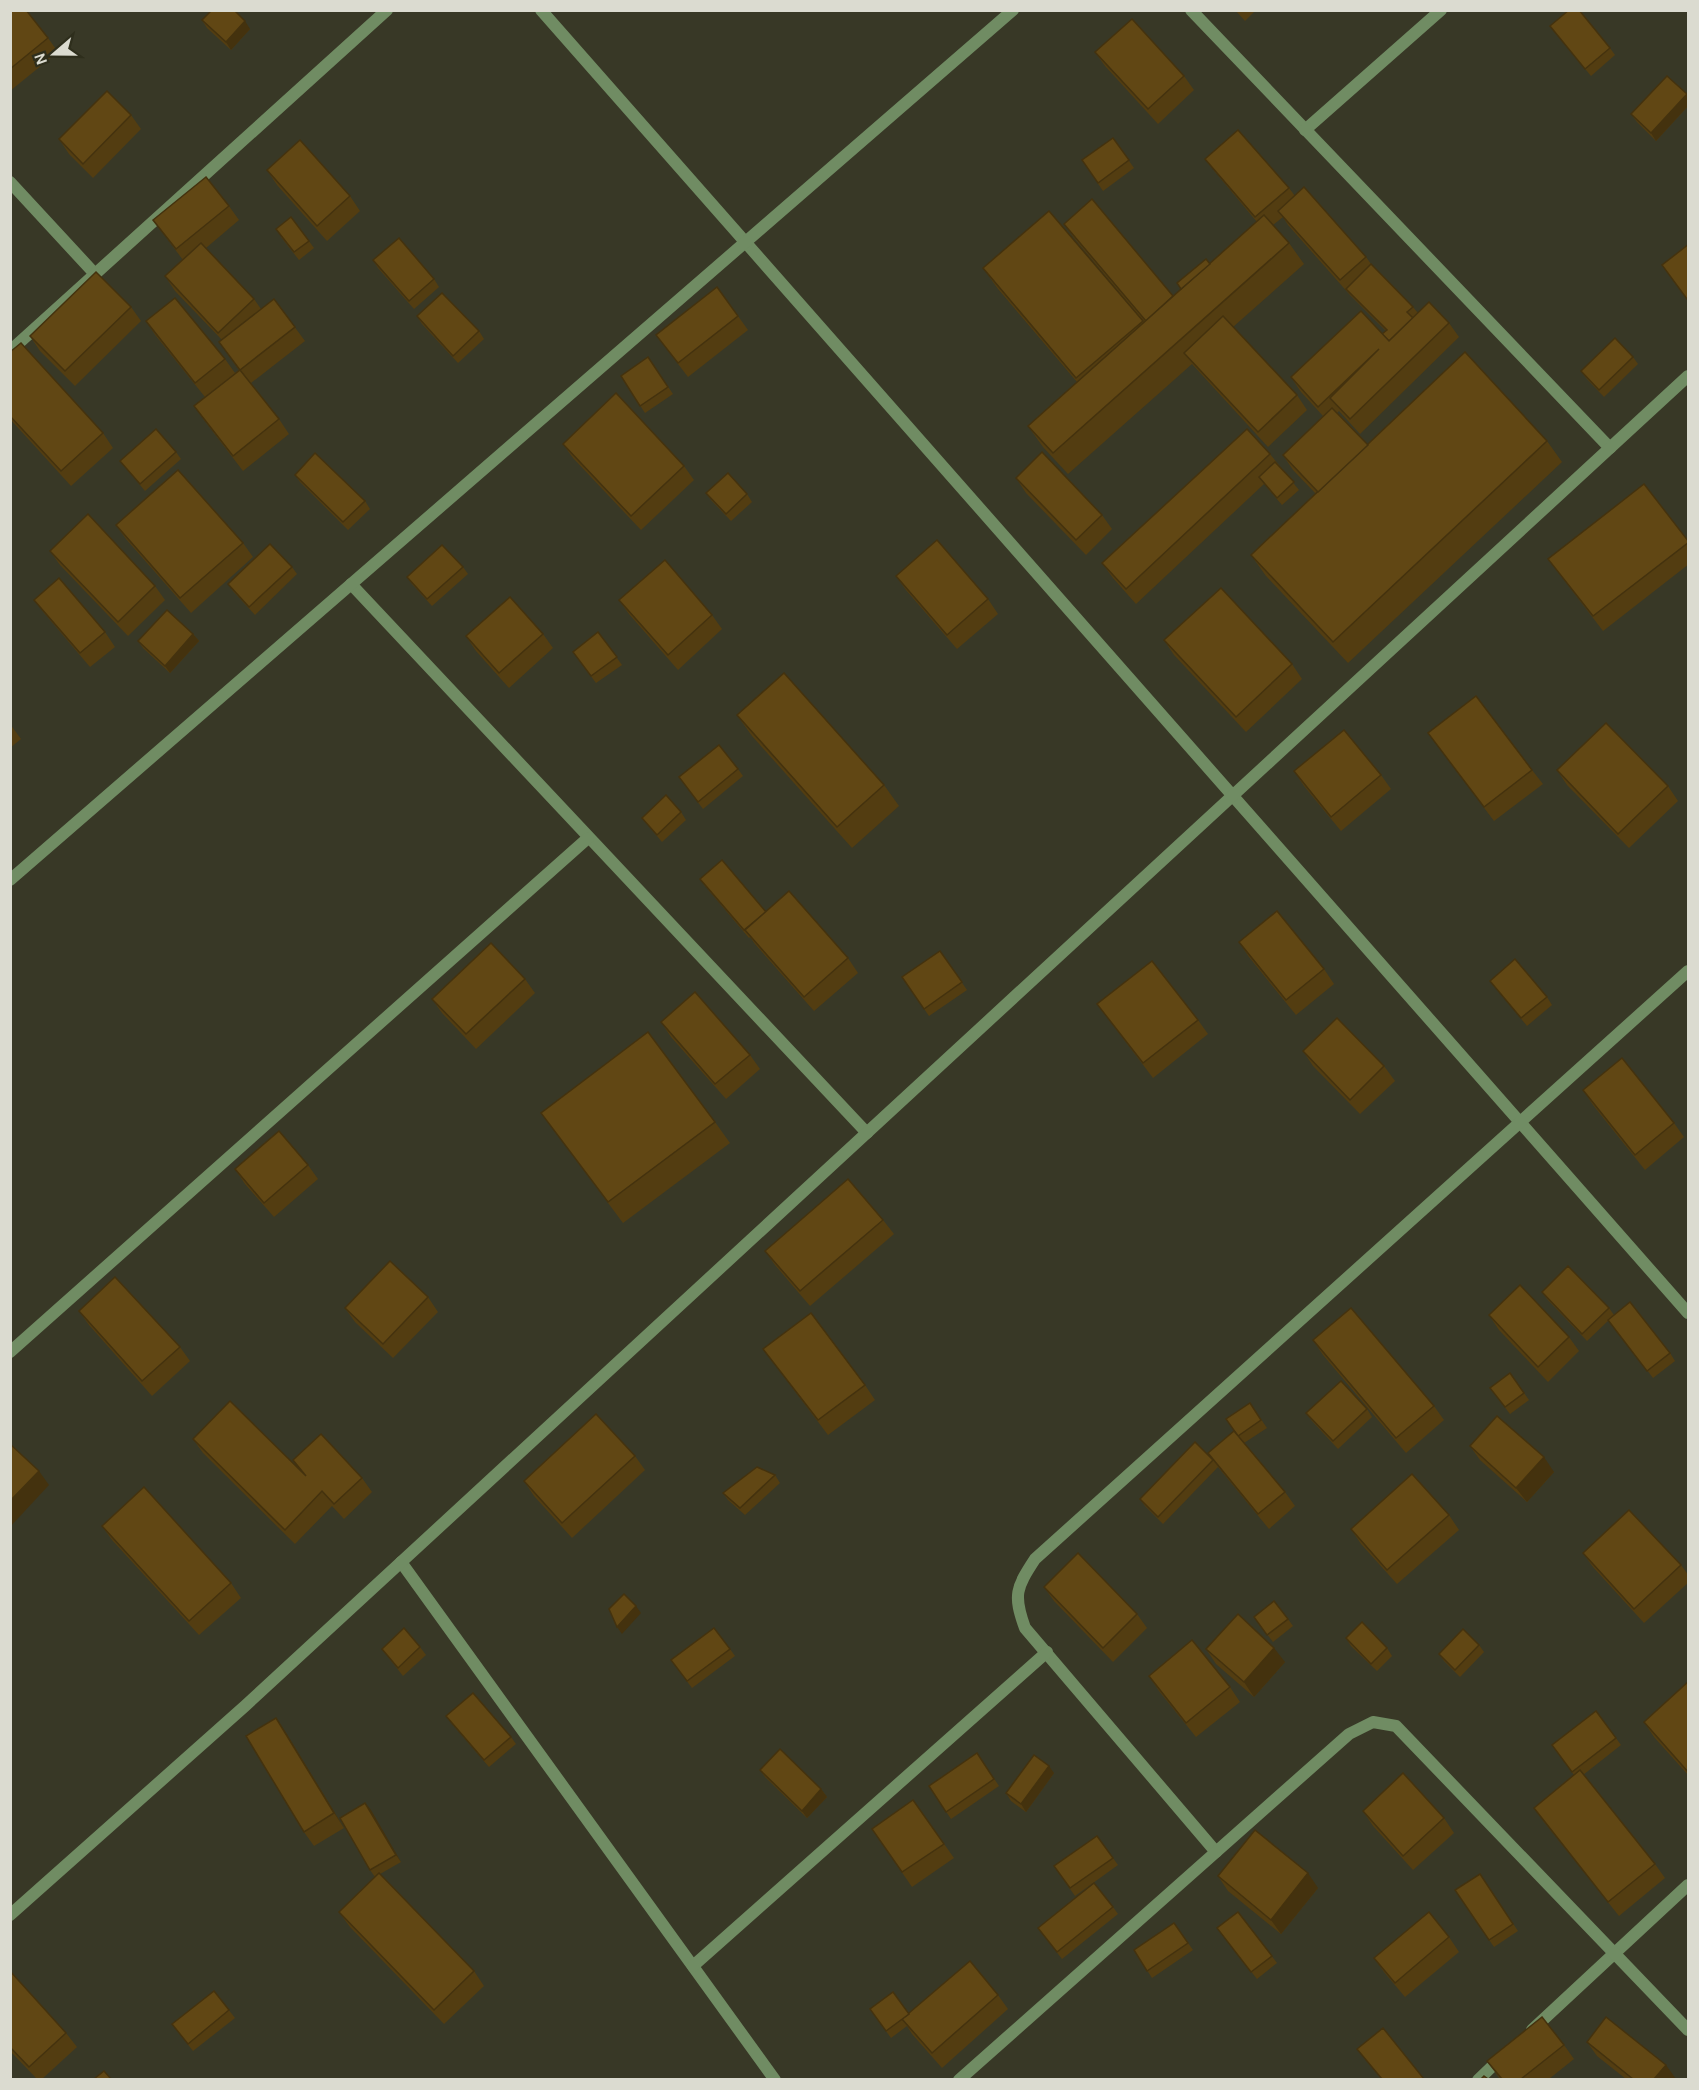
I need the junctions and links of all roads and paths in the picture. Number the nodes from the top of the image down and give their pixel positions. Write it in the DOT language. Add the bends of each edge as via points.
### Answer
graph roads {
  1 [pos="387,10"];
  2 [pos="541,10"];
  3 [pos="1012,10"];
  4 [pos="1191,10"];
  5 [pos="1441,10"];
  6 [pos="1305,130"];
  7 [pos="10,182"];
  8 [pos="745,242"];
  9 [pos="95,274"];
  10 [pos="10,351"];
  11 [pos="1689,376"];
  12 [pos="1610,448"];
  13 [pos="351,584"];
  14 [pos="1233,796"];
  15 [pos="588,838"];
  16 [pos="10,880"];
  17 [pos="1689,971"];
  18 [pos="1521,1122"];
  19 [pos="867,1133"];
  20 [pos="1689,1313"];
  21 [pos="10,1352"];
  22 [pos="401,1562"];
  23 [pos="1047,1652"];
  24 [pos="1216,1852"];
  25 [pos="1689,1885"];
  26 [pos="10,1915"];
  27 [pos="1615,1953"];
  28 [pos="693,1966"];
  29 [pos="1689,2030"];
  30 [pos="775,2079"];
  31 [pos="958,2079"];
  32 [pos="1478,2079"];
  1 -- 9 [label="street"];
  2 -- 8 [label="street"];
  3 -- 8 [label="street"];
  4 -- 6 [label="street"];
  5 -- 6 [label="street"];
  6 -- 12 [label="street"];
  7 -- 9 [label="street"];
  8 -- 13 [label="street"];
  8 -- 14 [label="street"];
  9 -- 10 [label="street"];
  11 -- 12 [label="street"];
  12 -- 14 [label="street"];
  13 -- 15 [label="street"];
  13 -- 16 [label="street"];
  14 -- 18 [label="street"];
  14 -- 19 [label="street"];
  15 -- 19 [label="street"];
  15 -- 21 [label="street"];
  17 -- 18 [label="street"];
  18 -- 20 [label="street"];
  18 -- 23 [label="street" via="1035,1559 1022,1580 1016,1603 1025,1628"];
  19 -- 22 [label="street"];
  22 -- 26 [label="street"];
  22 -- 28 [label="street"];
  23 -- 24 [label="street"];
  23 -- 28 [label="street"];
  24 -- 27 [label="street" via="1349,1734 1373,1722 1396,1726"];
  24 -- 31 [label="street"];
  25 -- 27 [label="street"];
  27 -- 29 [label="street"];
  27 -- 32 [label="street"];
  28 -- 30 [label="street"];
}
